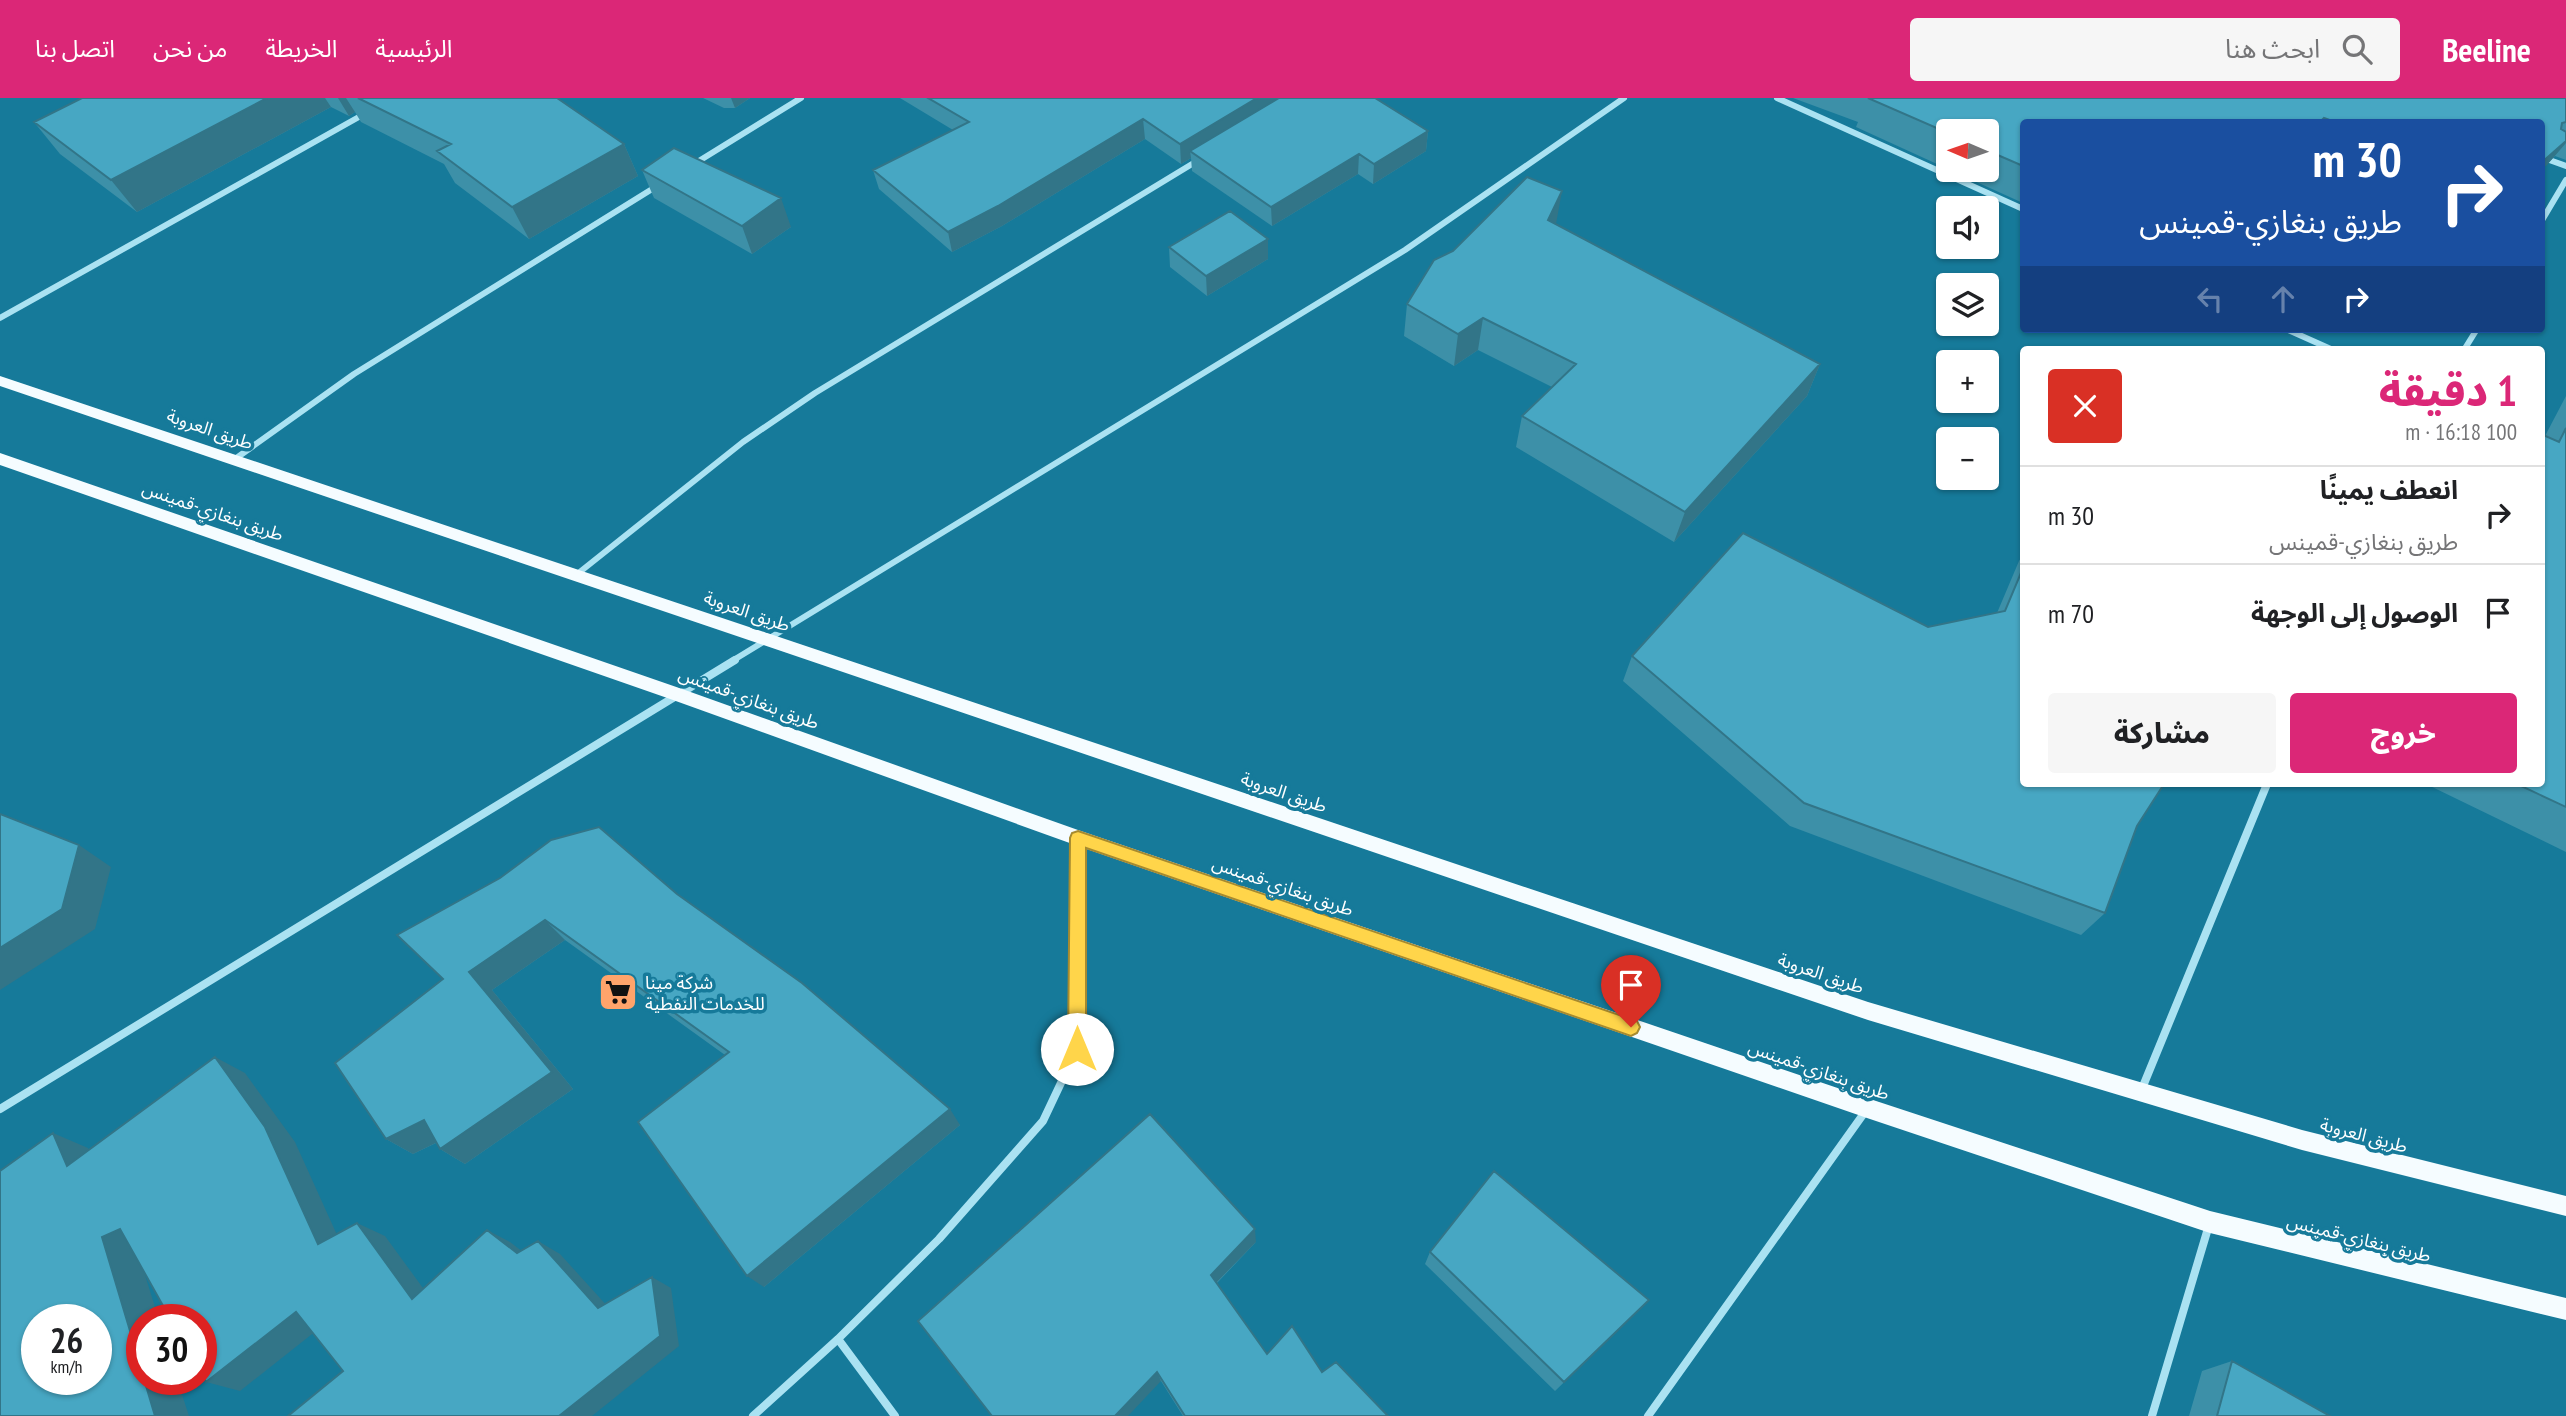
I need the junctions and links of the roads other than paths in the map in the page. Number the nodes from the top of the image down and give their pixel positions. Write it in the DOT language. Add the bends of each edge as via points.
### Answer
graph roads {
  1 [pos="801,98"];
  2 [pos="1624,98"];
  3 [pos="1777,98"];
  4 [pos="368,112"];
  5 [pos="1204,156"];
  6 [pos="2545,158"];
  7 [pos="2566,166"];
  8 [pos="683,171"];
  9 [pos="2566,180"];
  10 [pos="660,185"];
  11 [pos="2020,208"];
  12 [pos="2545,215"];
  13 [pos="0,318"];
  14 [pos="2295,333"];
  15 [pos="2324,346"];
  16 [pos="0,381"];
  17 [pos="0,459"];
  18 [pos="235,459"];
  19 [pos="576,575"];
  20 [pos="769,640"];
  21 [pos="679,695"];
  22 [pos="2266,787"];
  23 [pos="1078,838"];
  24 [pos="2140,1095"];
  25 [pos="1867,1108"];
  26 [pos="0,1109"];
  27 [pos="2566,1206"];
  28 [pos="2210,1222"];
  29 [pos="2566,1309"];
  30 [pos="838,1339"];
  31 [pos="753,1416"];
  32 [pos="895,1416"];
  33 [pos="1648,1416"];
  34 [pos="2152,1416"];
  1 -- 8 [label="street"];
  2 -- 20 [label="street" via="1405,250"];
  3 -- 11 [label="street"];
  4 -- 13 [label="street"];
  5 -- 19 [label="street" via="815,393 743,442"];
  6 -- 7 [label="street"];
  9 -- 12 [label="street"];
  10 -- 18 [label="street" via="354,374"];
  14 -- 15 [label="street"];
  16 -- 18 [label="main road, طريق العروبة"];
  17 -- 21 [label="main road, طريق بنغازي-قمينس"];
  18 -- 19 [label="main road, طريق العروبة"];
  19 -- 20 [label="main road, طريق العروبة"];
  20 -- 21 [label="street"];
  20 -- 24 [label="main road, طريق العروبة" via="1868,1011"];
  21 -- 23 [label="main road, طريق بنغازي-قمينس"];
  21 -- 26 [label="street"];
  22 -- 24 [label="street"];
  23 -- 25 [label="main road, طريق بنغازي-قمينس"];
  23 -- 30 [label="street" via="1077,1049 1043,1121 939,1239"];
  24 -- 27 [label="main road, طريق العروبة" via="2463,1184"];
  25 -- 28 [label="main road, طريق بنغازي-قمينس"];
  25 -- 33 [label="street"];
  28 -- 29 [label="main road, طريق بنغازي-قمينس"];
  28 -- 34 [label="street"];
  30 -- 31 [label="street"];
  30 -- 32 [label="street"];
}
